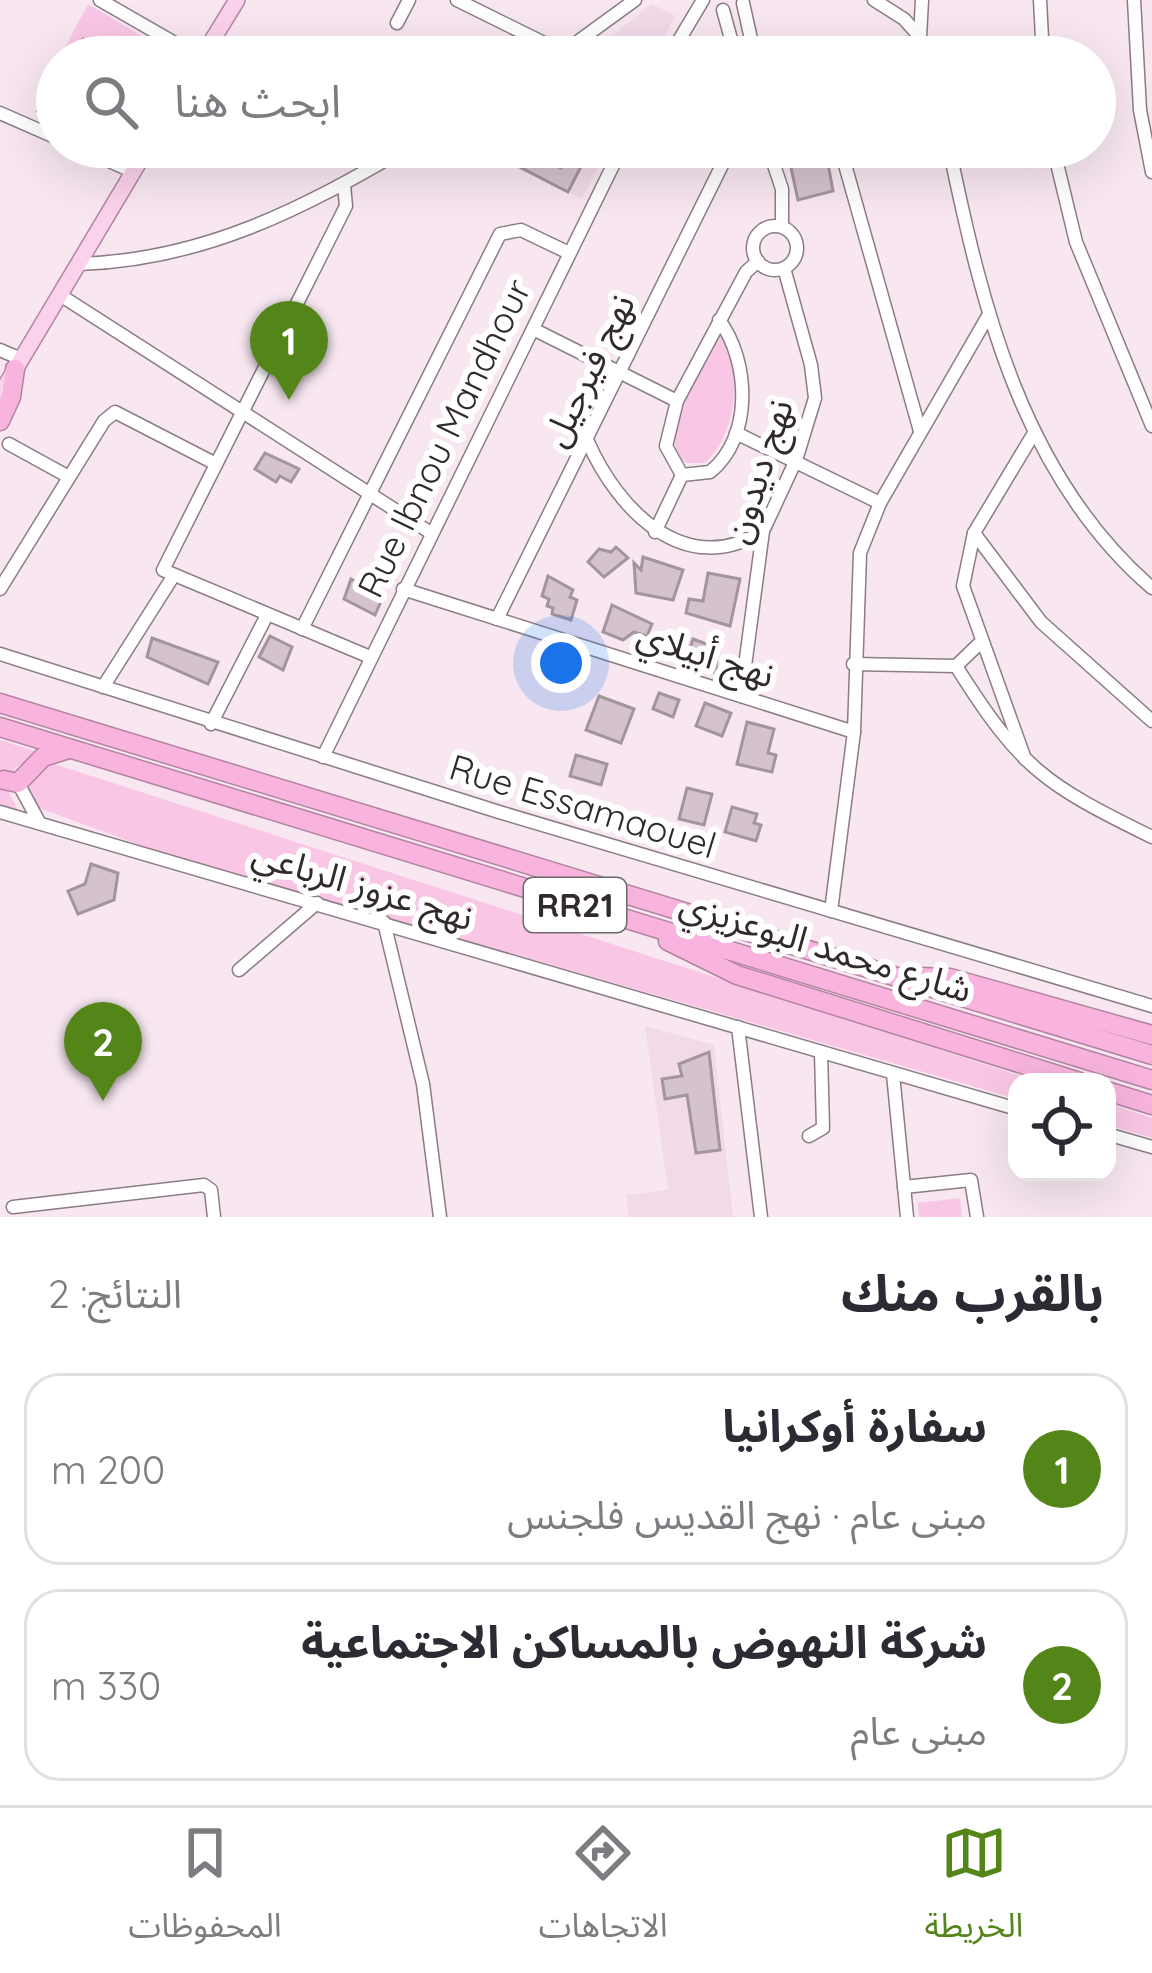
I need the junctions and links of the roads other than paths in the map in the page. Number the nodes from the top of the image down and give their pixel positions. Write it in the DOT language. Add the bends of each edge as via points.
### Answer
graph roads {
  1 [pos="100,0"];
  2 [pos="237,0"];
  3 [pos="409,0"];
  4 [pos="457,0"];
  5 [pos="635,0"];
  6 [pos="706,0"];
  7 [pos="874,0"];
  8 [pos="922,0"];
  9 [pos="1040,0"];
  10 [pos="1134,0"];
  11 [pos="744,1"];
  12 [pos="723,10"];
  13 [pos="397,23"];
  14 [pos="164,36"];
  15 [pos="214,36"];
  16 [pos="524,36"];
  17 [pos="586,36"];
  18 [pos="683,36"];
  19 [pos="730,36"];
  20 [pos="751,36"];
  21 [pos="919,36"];
  22 [pos="920,36"];
  23 [pos="1042,36"];
  24 [pos="0,113"];
  25 [pos="36,129"];
  26 [pos="125,168"];
  27 [pos="136,168"];
  28 [pos="372,168"];
  29 [pos="611,168"];
  30 [pos="721,168"];
  31 [pos="775,168"];
  32 [pos="847,168"];
  33 [pos="954,168"];
  34 [pos="1058,168"];
  35 [pos="134,172"];
  36 [pos="1152,172"];
  37 [pos="344,184"];
  38 [pos="782,226"];
  39 [pos="567,251"];
  40 [pos="758,261"];
  41 [pos="79,264"];
  42 [pos="784,268"];
  43 [pos="60,295"];
  44 [pos="988,316"];
  45 [pos="719,320"];
  46 [pos="532,329"];
  47 [pos="0,350"];
  48 [pos="12,370"];
  49 [pos="620,373"];
  50 [pos="0,394"];
  51 [pos="677,401"];
  52 [pos="244,412"];
  53 [pos="0,421"];
  54 [pos="1152,426"];
  55 [pos="920,431"];
  56 [pos="736,433"];
  57 [pos="1034,434"];
  58 [pos="588,442"];
  59 [pos="9,444"];
  60 [pos="796,460"];
  61 [pos="216,464"];
  62 [pos="682,475"];
  63 [pos="69,477"];
  64 [pos="370,494"];
  65 [pos="880,502"];
  66 [pos="763,531"];
  67 [pos="655,532"];
  68 [pos="431,533"];
  69 [pos="974,533"];
  70 [pos="169,573"];
  71 [pos="1152,588"];
  72 [pos="0,589"];
  73 [pos="403,589"];
  74 [pos="267,614"];
  75 [pos="497,619"];
  76 [pos="302,629"];
  77 [pos="981,642"];
  78 [pos="0,654"];
  79 [pos="370,657"];
  80 [pos="853,664"];
  81 [pos="956,666"];
  82 [pos="103,687"];
  83 [pos="741,696"];
  84 [pos="5,704"];
  85 [pos="1152,721"];
  86 [pos="212,724"];
  87 [pos="0,727"];
  88 [pos="854,732"];
  89 [pos="69,749"];
  90 [pos="323,757"];
  91 [pos="1027,767"];
  92 [pos="6,778"];
  93 [pos="0,802"];
  94 [pos="0,812"];
  95 [pos="32,819"];
  96 [pos="1152,837"];
  97 [pos="317,903"];
  98 [pos="831,911"];
  99 [pos="384,922"];
  100 [pos="650,928"];
  101 [pos="239,970"];
  102 [pos="897,977"];
  103 [pos="1152,1006"];
  104 [pos="737,1027"];
  105 [pos="1152,1035"];
  106 [pos="821,1052"];
  107 [pos="1152,1055"];
  108 [pos="1051,1073"];
  109 [pos="893,1074"];
  110 [pos="1152,1080"];
  111 [pos="1116,1093"];
  112 [pos="1152,1105"];
  113 [pos="1008,1106"];
  114 [pos="808,1136"];
  115 [pos="1116,1137"];
  116 [pos="1152,1147"];
  117 [pos="904,1187"];
  118 [pos="98,1196"];
  119 [pos="13,1207"];
  120 [pos="100,1217"];
  121 [pos="214,1217"];
  122 [pos="440,1217"];
  123 [pos="761,1217"];
  124 [pos="907,1217"];
  125 [pos="977,1217"];
  1 -- 14 [label="street"];
  2 -- 15 [label="main road"];
  3 -- 13 [label="street"];
  4 -- 16 [label="street"];
  5 -- 17 [label="street"];
  6 -- 12 [label="street"];
  6 -- 18 [label="street"];
  7 -- 21 [label="street"];
  8 -- 22 [label="street"];
  9 -- 23 [label="street"];
  10 -- 36 [label="street"];
  11 -- 12 [label="street"];
  11 -- 20 [label="street"];
  12 -- 19 [label="street"];
  24 -- 25 [label="street"];
  26 -- 35 [label="street"];
  27 -- 35 [label="main road"];
  28 -- 37 [label="street"];
  29 -- 39 [label="street, Rue Ibnou Mandhour"];
  30 -- 49 [label="street, نهج فيرجيل"];
  31 -- 38 [label="street"];
  32 -- 55 [label="street"];
  33 -- 44 [label="street"];
  34 -- 54 [label="street" via="1076,242"];
  35 -- 41 [label="main road"];
  37 -- 41 [label="street" via="202,248"];
  37 -- 52 [label="street" via="346,206"];
  38 -- 40 [label="street" via="756,237"];
  38 -- 42 [label="street" via="797,244"];
  39 -- 46 [label="street, Rue Ibnou Mandhour"];
  39 -- 64 [label="street" via="521,230 500,234"];
  40 -- 42 [label="street"];
  40 -- 45 [label="street"];
  41 -- 43 [label="main road"];
  42 -- 60 [label="street, نهج ديدون" via="815,398"];
  43 -- 48 [label="main road"];
  43 -- 52 [label="street"];
  44 -- 55 [label="street"];
  44 -- 57 [label="street"];
  45 -- 51 [label="street"];
  45 -- 56 [label="street" via="740,360"];
  46 -- 49 [label="street"];
  46 -- 68 [label="street, Rue Ibnou Mandhour"];
  47 -- 48 [label="street"];
  48 -- 50 [label="main road"];
  48 -- 53 [label="highway"];
  49 -- 51 [label="street"];
  49 -- 58 [label="street, نهج فيرجيل"];
  51 -- 62 [label="street" via="666,446"];
  52 -- 61 [label="street"];
  52 -- 64 [label="street"];
  55 -- 65 [label="street"];
  56 -- 60 [label="street"];
  56 -- 62 [label="street" via="710,472"];
  57 -- 69 [label="street"];
  57 -- 71 [label="street" via="1084,514"];
  58 -- 67 [label="street" via="611,489"];
  58 -- 75 [label="street, نهج فيرجيل"];
  59 -- 63 [label="street"];
  60 -- 65 [label="street"];
  60 -- 66 [label="street, نهج ديدون"];
  61 -- 63 [label="street" via="116,412"];
  61 -- 70 [label="street"];
  62 -- 67 [label="street"];
  63 -- 72 [label="street"];
  64 -- 68 [label="street"];
  64 -- 76 [label="street"];
  65 -- 80 [label="street" via="855,577"];
  66 -- 67 [label="street" via="717,545"];
  66 -- 83 [label="street, نهج ديدون"];
  68 -- 73 [label="street, Rue Ibnou Mandhour"];
  69 -- 77 [label="street" via="963,586"];
  69 -- 85 [label="street" via="1041,622"];
  70 -- 74 [label="street"];
  70 -- 82 [label="street"];
  73 -- 75 [label="street, نهج أبيلاي"];
  73 -- 79 [label="street, Rue Ibnou Mandhour"];
  74 -- 76 [label="street"];
  74 -- 86 [label="street"];
  75 -- 83 [label="street, نهج أبيلاي"];
  76 -- 79 [label="street"];
  77 -- 81 [label="street"];
  77 -- 91 [label="street"];
  78 -- 82 [label="street, Rue Essamaouel"];
  79 -- 90 [label="street, Rue Ibnou Mandhour"];
  80 -- 81 [label="street"];
  80 -- 88 [label="street"];
  81 -- 91 [label="street"];
  82 -- 86 [label="street, Rue Essamaouel"];
  83 -- 88 [label="street, نهج أبيلاي"];
  84 -- 102 [label="highway, شارع محمد البوعزيزي / RR21"];
  86 -- 90 [label="street, Rue Essamaouel"];
  87 -- 89 [label="highway, شارع محمد البوعزيزي / RR21"];
  88 -- 98 [label="street"];
  89 -- 92 [label="highway"];
  89 -- 100 [label="highway, شارع محمد البوعزيزي / RR21"];
  90 -- 98 [label="street, Rue Essamaouel"];
  91 -- 96 [label="street"];
  92 -- 95 [label="street"];
  93 -- 95 [label="street, نهج عزوز الرباعي"];
  94 -- 95 [label="street, نهج عزوز الرباعي"];
  95 -- 97 [label="street, نهج عزوز الرباعي"];
  97 -- 99 [label="street, نهج عزوز الرباعي"];
  97 -- 101 [label="street"];
  98 -- 103 [label="street, Rue Essamaouel"];
  99 -- 104 [label="street, نهج عزوز الرباعي"];
  99 -- 122 [label="street" via="424,1089"];
  100 -- 108 [label="highway" via="737,975"];
  100 -- 110 [label="highway, شارع محمد البوعزيزي / RR21"];
  102 -- 105 [label="highway" via="950,978"];
  102 -- 107 [label="highway, شارع محمد البوعزيزي / RR21"];
  104 -- 106 [label="street, نهج عزوز الرباعي"];
  104 -- 123 [label="street"];
  106 -- 109 [label="street, نهج عزوز الرباعي"];
  106 -- 114 [label="street" via="823,1128"];
  109 -- 113 [label="street, نهج عزوز الرباعي"];
  109 -- 117 [label="street"];
  111 -- 112 [label="highway"];
  115 -- 116 [label="street"];
  117 -- 124 [label="street"];
  117 -- 125 [label="street" via="971,1180"];
  118 -- 119 [label="street"];
  118 -- 120 [label="street"];
  118 -- 121 [label="street" via="204,1185"];
}
